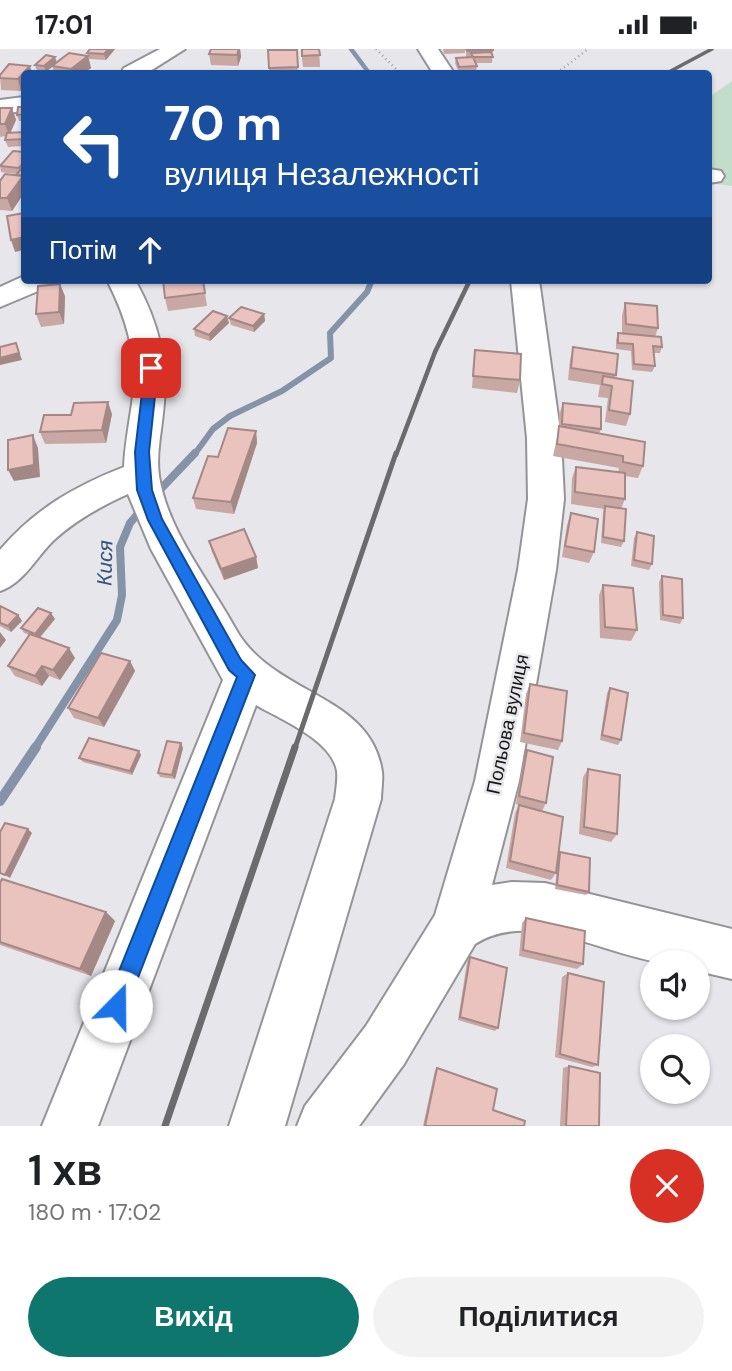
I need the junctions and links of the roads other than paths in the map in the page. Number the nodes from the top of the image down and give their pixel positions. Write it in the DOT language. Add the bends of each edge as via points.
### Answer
graph roads {
  1 [pos="152,49"];
  2 [pos="175,49"];
  3 [pos="428,49"];
  4 [pos="134,70"];
  5 [pos="137,70"];
  6 [pos="441,70"];
  7 [pos="21,104"];
  8 [pos="0,107"];
  9 [pos="31,284"];
  10 [pos="123,284"];
  11 [pos="525,284"];
  12 [pos="0,298"];
  13 [pos="147,495"];
  14 [pos="0,576"];
  15 [pos="246,675"];
  16 [pos="457,926"];
  17 [pos="732,954"];
  18 [pos="69,1126"];
  19 [pos="257,1126"];
  20 [pos="326,1126"];
  1 -- 4 [label="street"];
  2 -- 5 [label="street"];
  3 -- 6 [label="street"];
  7 -- 8 [label="street"];
  9 -- 12 [label="street"];
  10 -- 13 [label="street" via="142,321 150,351"];
  11 -- 16 [label="street, Польова вулиця" via="544,438 546,499 497,781"];
  13 -- 14 [label="street" via="95,493 38,533"];
  13 -- 15 [label="street" via="235,665"];
  15 -- 18 [label="street"];
  15 -- 19 [label="street" via="345,739 358,757 362,781"];
  16 -- 17 [label="street" via="480,912 545,908"];
  16 -- 20 [label="street, Польова вулиця" via="385,1045"];
}
